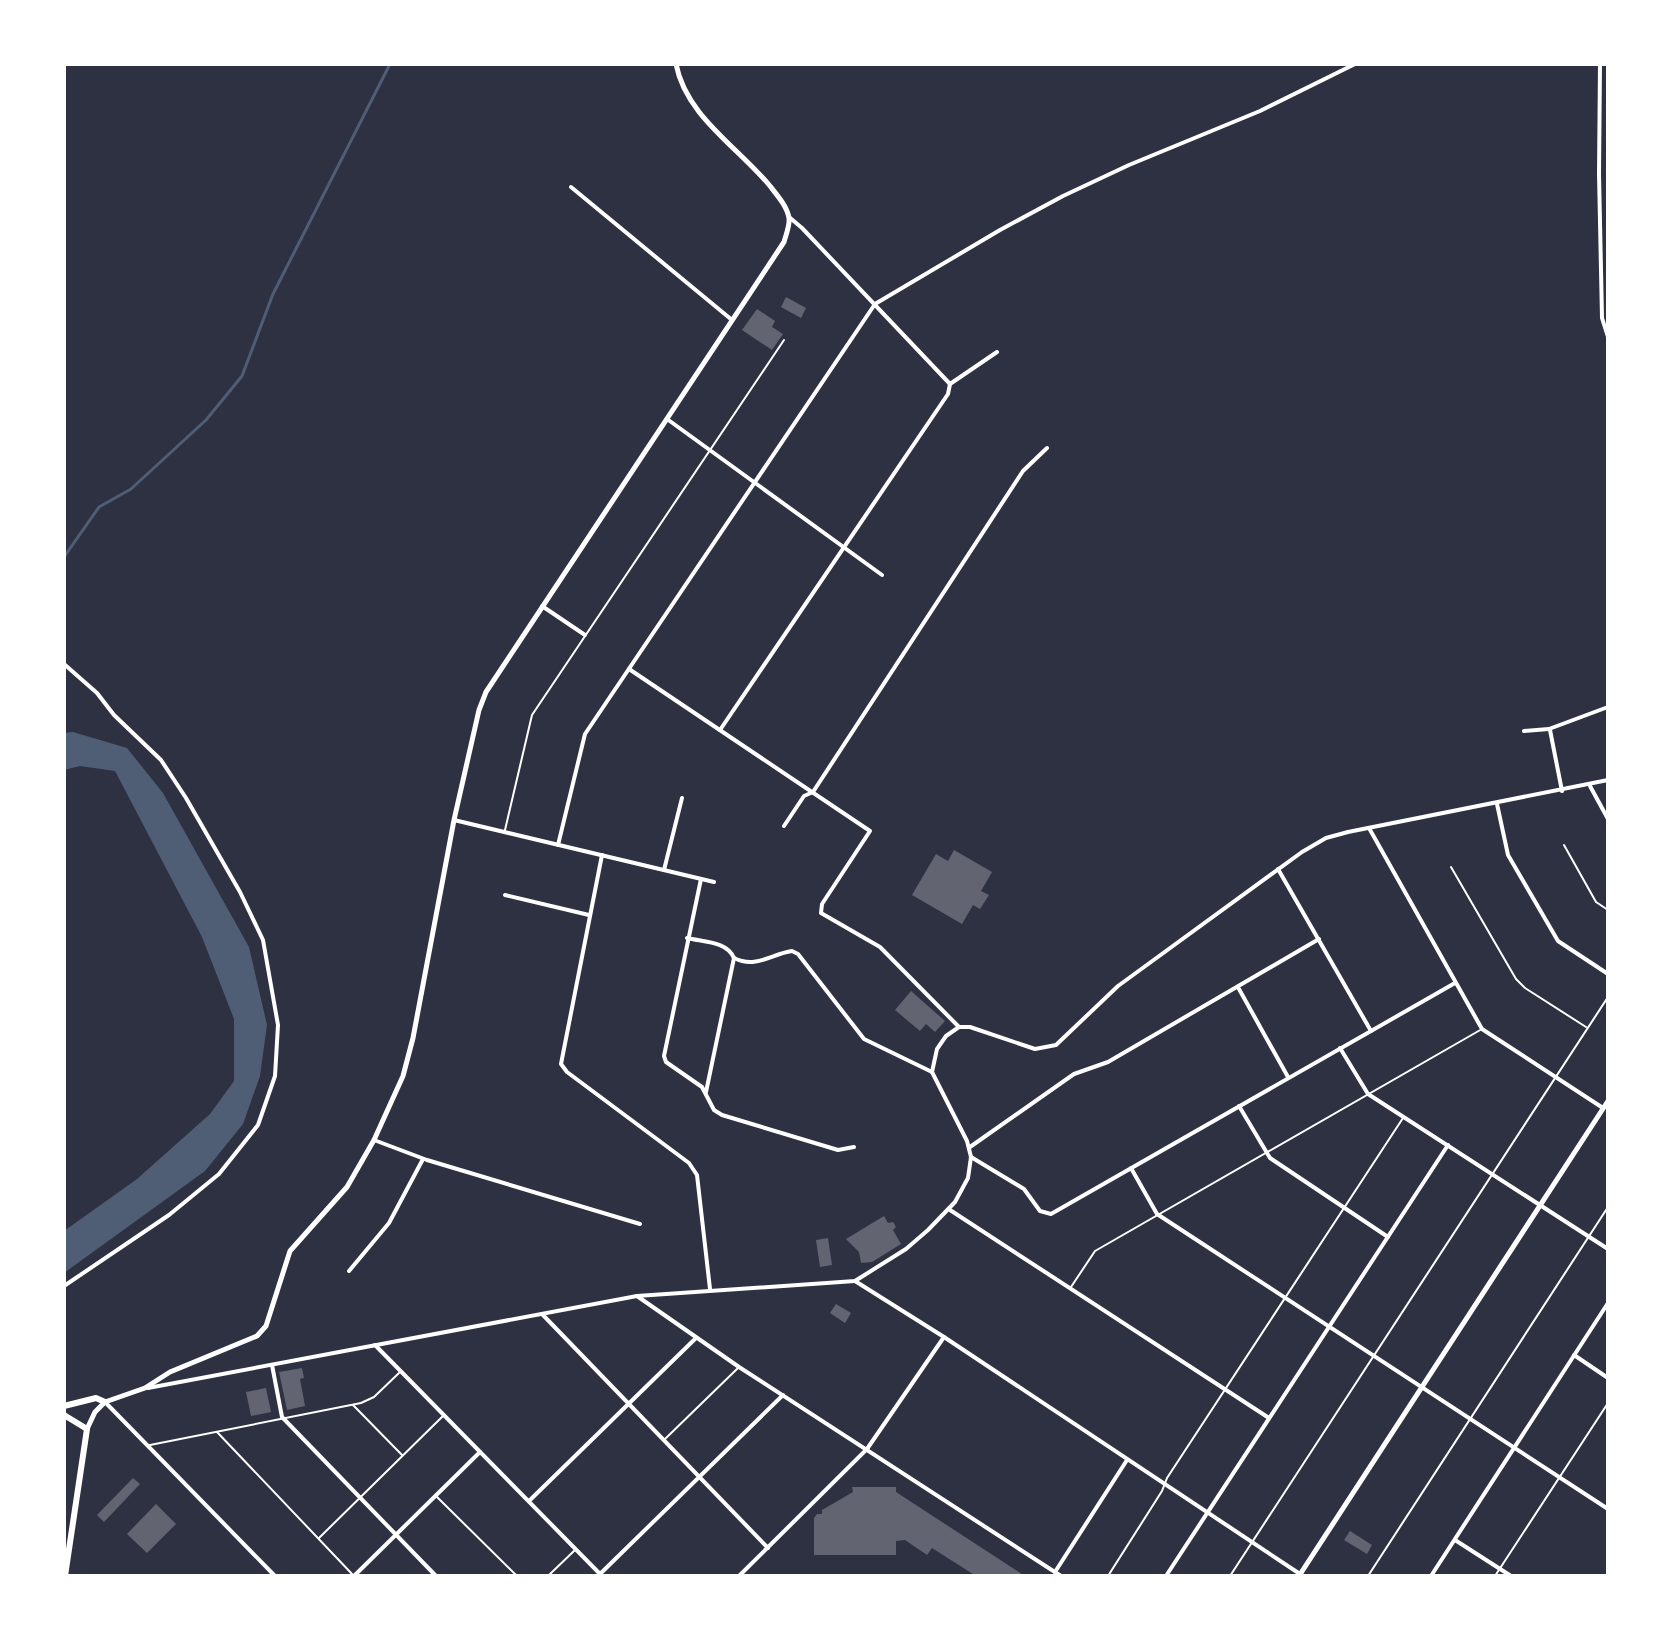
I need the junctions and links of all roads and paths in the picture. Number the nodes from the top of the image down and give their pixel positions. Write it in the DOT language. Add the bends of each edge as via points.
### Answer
graph roads {
  1 [pos="676,64"];
  2 [pos="1355,64"];
  3 [pos="1600,64"];
  4 [pos="571,187"];
  5 [pos="789,217"];
  6 [pos="875,304"];
  7 [pos="732,320"];
  8 [pos="1608,337"];
  9 [pos="784,340"];
  10 [pos="997,352"];
  11 [pos="950,384"];
  12 [pos="666,418"];
  13 [pos="1047,448"];
  14 [pos="709,449"];
  15 [pos="754,482"];
  16 [pos="843,548"];
  17 [pos="882,575"];
  18 [pos="542,606"];
  19 [pos="585,635"];
  20 [pos="64,664"];
  21 [pos="629,669"];
  22 [pos="1608,707"];
  23 [pos="1549,729"];
  24 [pos="720,730"];
  25 [pos="1524,731"];
  26 [pos="1608,780"];
  27 [pos="1590,785"];
  28 [pos="1562,791"];
  29 [pos="813,792"];
  30 [pos="682,798"];
  31 [pos="1497,804"];
  32 [pos="1608,819"];
  33 [pos="454,820"];
  34 [pos="784,826"];
  35 [pos="1369,828"];
  36 [pos="504,832"];
  37 [pos="558,845"];
  38 [pos="1564,845"];
  39 [pos="602,855"];
  40 [pos="1451,867"];
  41 [pos="1278,869"];
  42 [pos="664,870"];
  43 [pos="701,879"];
  44 [pos="714,882"];
  45 [pos="505,895"];
  46 [pos="1608,910"];
  47 [pos="589,915"];
  48 [pos="687,938"];
  49 [pos="1319,939"];
  50 [pos="734,958"];
  51 [pos="1608,974"];
  52 [pos="1455,983"];
  53 [pos="1239,988"];
  54 [pos="1608,997"];
  55 [pos="959,1027"];
  56 [pos="1587,1028"];
  57 [pos="1482,1029"];
  58 [pos="1371,1031"];
  59 [pos="1340,1048"];
  60 [pos="932,1072"];
  61 [pos="1288,1077"];
  62 [pos="1556,1077"];
  63 [pos="1368,1094"];
  64 [pos="706,1095"];
  65 [pos="1608,1101"];
  66 [pos="1239,1106"];
  67 [pos="1603,1108"];
  68 [pos="1403,1117"];
  69 [pos="374,1140"];
  70 [pos="1448,1145"];
  71 [pos="854,1147"];
  72 [pos="970,1147"];
  73 [pos="1265,1152"];
  74 [pos="971,1157"];
  75 [pos="423,1159"];
  76 [pos="1131,1168"];
  77 [pos="1493,1174"];
  78 [pos="1540,1205"];
  79 [pos="1608,1207"];
  80 [pos="1344,1208"];
  81 [pos="949,1209"];
  82 [pos="1157,1214"];
  83 [pos="640,1224"];
  84 [pos="1388,1237"];
  85 [pos="1589,1237"];
  86 [pos="1608,1249"];
  87 [pos="349,1271"];
  88 [pos="855,1281"];
  89 [pos="64,1286"];
  90 [pos="1070,1288"];
  91 [pos="710,1289"];
  92 [pos="637,1296"];
  93 [pos="1286,1298"];
  94 [pos="1608,1303"];
  95 [pos="542,1313"];
  96 [pos="1329,1326"];
  97 [pos="944,1337"];
  98 [pos="696,1338"];
  99 [pos="375,1345"];
  100 [pos="1574,1355"];
  101 [pos="1374,1356"];
  102 [pos="272,1365"];
  103 [pos="739,1367"];
  104 [pos="401,1371"];
  105 [pos="1608,1378"];
  106 [pos="1422,1387"];
  107 [pos="145,1388"];
  108 [pos="1226,1390"];
  109 [pos="783,1395"];
  110 [pos="105,1402"];
  111 [pos="1608,1403"];
  112 [pos="353,1404"];
  113 [pos="629,1404"];
  114 [pos="64,1406"];
  115 [pos="444,1415"];
  116 [pos="65,1416"];
  117 [pos="282,1417"];
  118 [pos="1269,1418"];
  119 [pos="1470,1418"];
  120 [pos="87,1429"];
  121 [pos="216,1431"];
  122 [pos="664,1440"];
  123 [pos="147,1446"];
  124 [pos="1515,1448"];
  125 [pos="867,1449"];
  126 [pos="480,1452"];
  127 [pos="402,1456"];
  128 [pos="1127,1460"];
  129 [pos="700,1477"];
  130 [pos="1560,1477"];
  131 [pos="1165,1485"];
  132 [pos="436,1496"];
  133 [pos="360,1498"];
  134 [pos="529,1502"];
  135 [pos="1608,1509"];
  136 [pos="1207,1513"];
  137 [pos="396,1535"];
  138 [pos="318,1539"];
  139 [pos="1455,1540"];
  140 [pos="1252,1542"];
  141 [pos="768,1548"];
  142 [pos="576,1549"];
  143 [pos="1500,1569"];
  144 [pos="1055,1572"];
  145 [pos="271,1574"];
  146 [pos="601,1575"];
  147 [pos="1301,1575"];
  148 [pos="65,1576"];
  149 [pos="354,1576"];
  150 [pos="436,1576"];
  151 [pos="517,1576"];
  152 [pos="548,1576"];
  153 [pos="739,1576"];
  154 [pos="1061,1576"];
  155 [pos="1108,1576"];
  156 [pos="1166,1576"];
  157 [pos="1230,1576"];
  158 [pos="1368,1576"];
  159 [pos="1431,1576"];
  160 [pos="1495,1576"];
  161 [pos="1511,1576"];
  1 -- 5 [label="street" via="690,99 755,167"];
  2 -- 6 [label="street" via="1063,196"];
  3 -- 8 [label="street" via="1602,318"];
  4 -- 7 [label="street"];
  5 -- 6 [label="street"];
  5 -- 7 [label="street" via="784,242"];
  6 -- 11 [label="street"];
  6 -- 15 [label="street"];
  7 -- 12 [label="street"];
  9 -- 14 [label="lane"];
  10 -- 11 [label="street"];
  11 -- 16 [label="street"];
  12 -- 14 [label="street"];
  12 -- 18 [label="street"];
  13 -- 29 [label="street" via="1023,471"];
  14 -- 15 [label="street"];
  14 -- 19 [label="lane"];
  15 -- 16 [label="street"];
  15 -- 21 [label="street"];
  16 -- 17 [label="street"];
  16 -- 24 [label="street"];
  18 -- 19 [label="street"];
  18 -- 33 [label="street" via="486,692"];
  19 -- 36 [label="lane" via="532,715"];
  20 -- 89 [label="street" via="146,743 186,798 263,940 278,1025 275,1076 258,1125 219,1174"];
  21 -- 24 [label="street"];
  21 -- 37 [label="street" via="585,734"];
  22 -- 23 [label="street"];
  23 -- 25 [label="street"];
  23 -- 28 [label="street"];
  24 -- 29 [label="street"];
  26 -- 27 [label="street"];
  27 -- 28 [label="street"];
  27 -- 32 [label="street"];
  28 -- 31 [label="street"];
  29 -- 34 [label="street" via="804,796"];
  29 -- 55 [label="street" via="870,831 821,913 880,947"];
  30 -- 42 [label="street"];
  31 -- 35 [label="street"];
  31 -- 51 [label="street" via="1508,855 1558,941"];
  33 -- 36 [label="street"];
  33 -- 69 [label="street" via="413,1038 403,1076"];
  35 -- 41 [label="street" via="1326,838"];
  35 -- 52 [label="street"];
  36 -- 37 [label="street"];
  37 -- 39 [label="street"];
  38 -- 46 [label="lane" via="1596,902"];
  39 -- 42 [label="street"];
  39 -- 47 [label="street"];
  40 -- 56 [label="lane" via="1516,979"];
  41 -- 49 [label="street"];
  41 -- 55 [label="street" via="1118,986 1056,1045 1035,1049"];
  42 -- 43 [label="street"];
  43 -- 44 [label="street"];
  43 -- 48 [label="street"];
  45 -- 47 [label="street"];
  47 -- 91 [label="street" via="561,1064 689,1163 697,1175"];
  48 -- 50 [label="street" via="724,946"];
  48 -- 64 [label="street" via="664,1056"];
  49 -- 53 [label="street"];
  49 -- 58 [label="street"];
  50 -- 60 [label="street" via="754,963 785,952 798,954 864,1039"];
  50 -- 64 [label="street"];
  52 -- 57 [label="street"];
  52 -- 58 [label="street"];
  53 -- 61 [label="street"];
  53 -- 72 [label="street" via="1108,1062 1074,1074"];
  54 -- 56 [label="lane"];
  55 -- 60 [label="street" via="941,1042"];
  56 -- 62 [label="lane"];
  57 -- 62 [label="street"];
  57 -- 63 [label="lane"];
  58 -- 59 [label="street"];
  59 -- 61 [label="street"];
  59 -- 63 [label="street"];
  60 -- 72 [label="street"];
  61 -- 66 [label="street"];
  62 -- 67 [label="street"];
  62 -- 77 [label="lane"];
  63 -- 68 [label="street"];
  63 -- 73 [label="lane"];
  64 -- 71 [label="street" via="722,1115 838,1150"];
  65 -- 67 [label="street"];
  66 -- 73 [label="street"];
  66 -- 76 [label="street"];
  67 -- 78 [label="street"];
  68 -- 70 [label="street"];
  68 -- 80 [label="lane"];
  69 -- 75 [label="street"];
  69 -- 107 [label="street" via="347,1187 290,1251 263,1332"];
  70 -- 77 [label="street"];
  70 -- 84 [label="street"];
  72 -- 74 [label="street"];
  73 -- 80 [label="street"];
  73 -- 82 [label="lane"];
  74 -- 76 [label="street" via="1024,1189 1045,1214"];
  74 -- 81 [label="street" via="965,1186"];
  75 -- 83 [label="street"];
  75 -- 87 [label="street" via="389,1223"];
  76 -- 82 [label="street"];
  77 -- 78 [label="street"];
  77 -- 101 [label="lane"];
  78 -- 85 [label="street"];
  78 -- 106 [label="street"];
  79 -- 85 [label="lane"];
  80 -- 84 [label="street"];
  80 -- 93 [label="lane"];
  81 -- 88 [label="street" via="906,1249"];
  81 -- 90 [label="street"];
  82 -- 90 [label="lane" via="1095,1251"];
  82 -- 93 [label="street"];
  84 -- 96 [label="street"];
  85 -- 86 [label="street"];
  85 -- 119 [label="lane"];
  88 -- 91 [label="street"];
  88 -- 97 [label="street"];
  90 -- 108 [label="street"];
  91 -- 92 [label="street"];
  92 -- 95 [label="street"];
  92 -- 98 [label="street"];
  93 -- 96 [label="street"];
  93 -- 108 [label="lane"];
  94 -- 100 [label="street"];
  95 -- 99 [label="street"];
  95 -- 113 [label="street"];
  96 -- 101 [label="street"];
  96 -- 118 [label="street"];
  97 -- 125 [label="street"];
  97 -- 128 [label="street"];
  98 -- 103 [label="street"];
  98 -- 113 [label="street"];
  99 -- 102 [label="street"];
  99 -- 104 [label="street"];
  100 -- 105 [label="street"];
  100 -- 124 [label="street"];
  101 -- 106 [label="street"];
  101 -- 140 [label="lane"];
  102 -- 107 [label="street"];
  102 -- 117 [label="street"];
  103 -- 109 [label="street"];
  103 -- 122 [label="lane"];
  104 -- 112 [label="lane" via="374,1397"];
  104 -- 115 [label="street"];
  106 -- 119 [label="street"];
  106 -- 147 [label="street"];
  107 -- 110 [label="street"];
  108 -- 118 [label="street"];
  108 -- 131 [label="lane"];
  109 -- 125 [label="street"];
  109 -- 129 [label="street"];
  110 -- 114 [label="main road" via="96,1398"];
  110 -- 120 [label="street"];
  110 -- 123 [label="street"];
  111 -- 130 [label="lane"];
  112 -- 117 [label="lane"];
  112 -- 127 [label="lane"];
  113 -- 122 [label="street"];
  113 -- 134 [label="street"];
  115 -- 126 [label="street"];
  115 -- 127 [label="lane"];
  116 -- 120 [label="main road"];
  117 -- 121 [label="lane"];
  117 -- 133 [label="street"];
  118 -- 136 [label="street"];
  119 -- 124 [label="street"];
  119 -- 158 [label="lane"];
  120 -- 148 [label="main road"];
  121 -- 123 [label="lane"];
  121 -- 138 [label="lane"];
  122 -- 129 [label="street"];
  123 -- 145 [label="street"];
  124 -- 130 [label="street"];
  124 -- 139 [label="street"];
  125 -- 141 [label="street"];
  125 -- 144 [label="street"];
  126 -- 132 [label="street"];
  126 -- 134 [label="street"];
  127 -- 133 [label="lane"];
  128 -- 131 [label="street"];
  128 -- 144 [label="street"];
  129 -- 141 [label="street"];
  129 -- 146 [label="street"];
  130 -- 135 [label="street"];
  130 -- 143 [label="lane"];
  131 -- 136 [label="street"];
  131 -- 155 [label="lane"];
  132 -- 137 [label="street"];
  132 -- 151 [label="lane"];
  133 -- 137 [label="street"];
  133 -- 138 [label="lane"];
  134 -- 142 [label="street"];
  136 -- 140 [label="street"];
  136 -- 156 [label="street"];
  137 -- 149 [label="street"];
  137 -- 150 [label="street"];
  138 -- 149 [label="lane"];
  139 -- 143 [label="street"];
  139 -- 159 [label="street"];
  140 -- 147 [label="street"];
  140 -- 157 [label="lane"];
  141 -- 153 [label="street"];
  142 -- 146 [label="street"];
  142 -- 152 [label="lane"];
  143 -- 160 [label="lane"];
  143 -- 161 [label="street"];
  144 -- 154 [label="street"];
}
